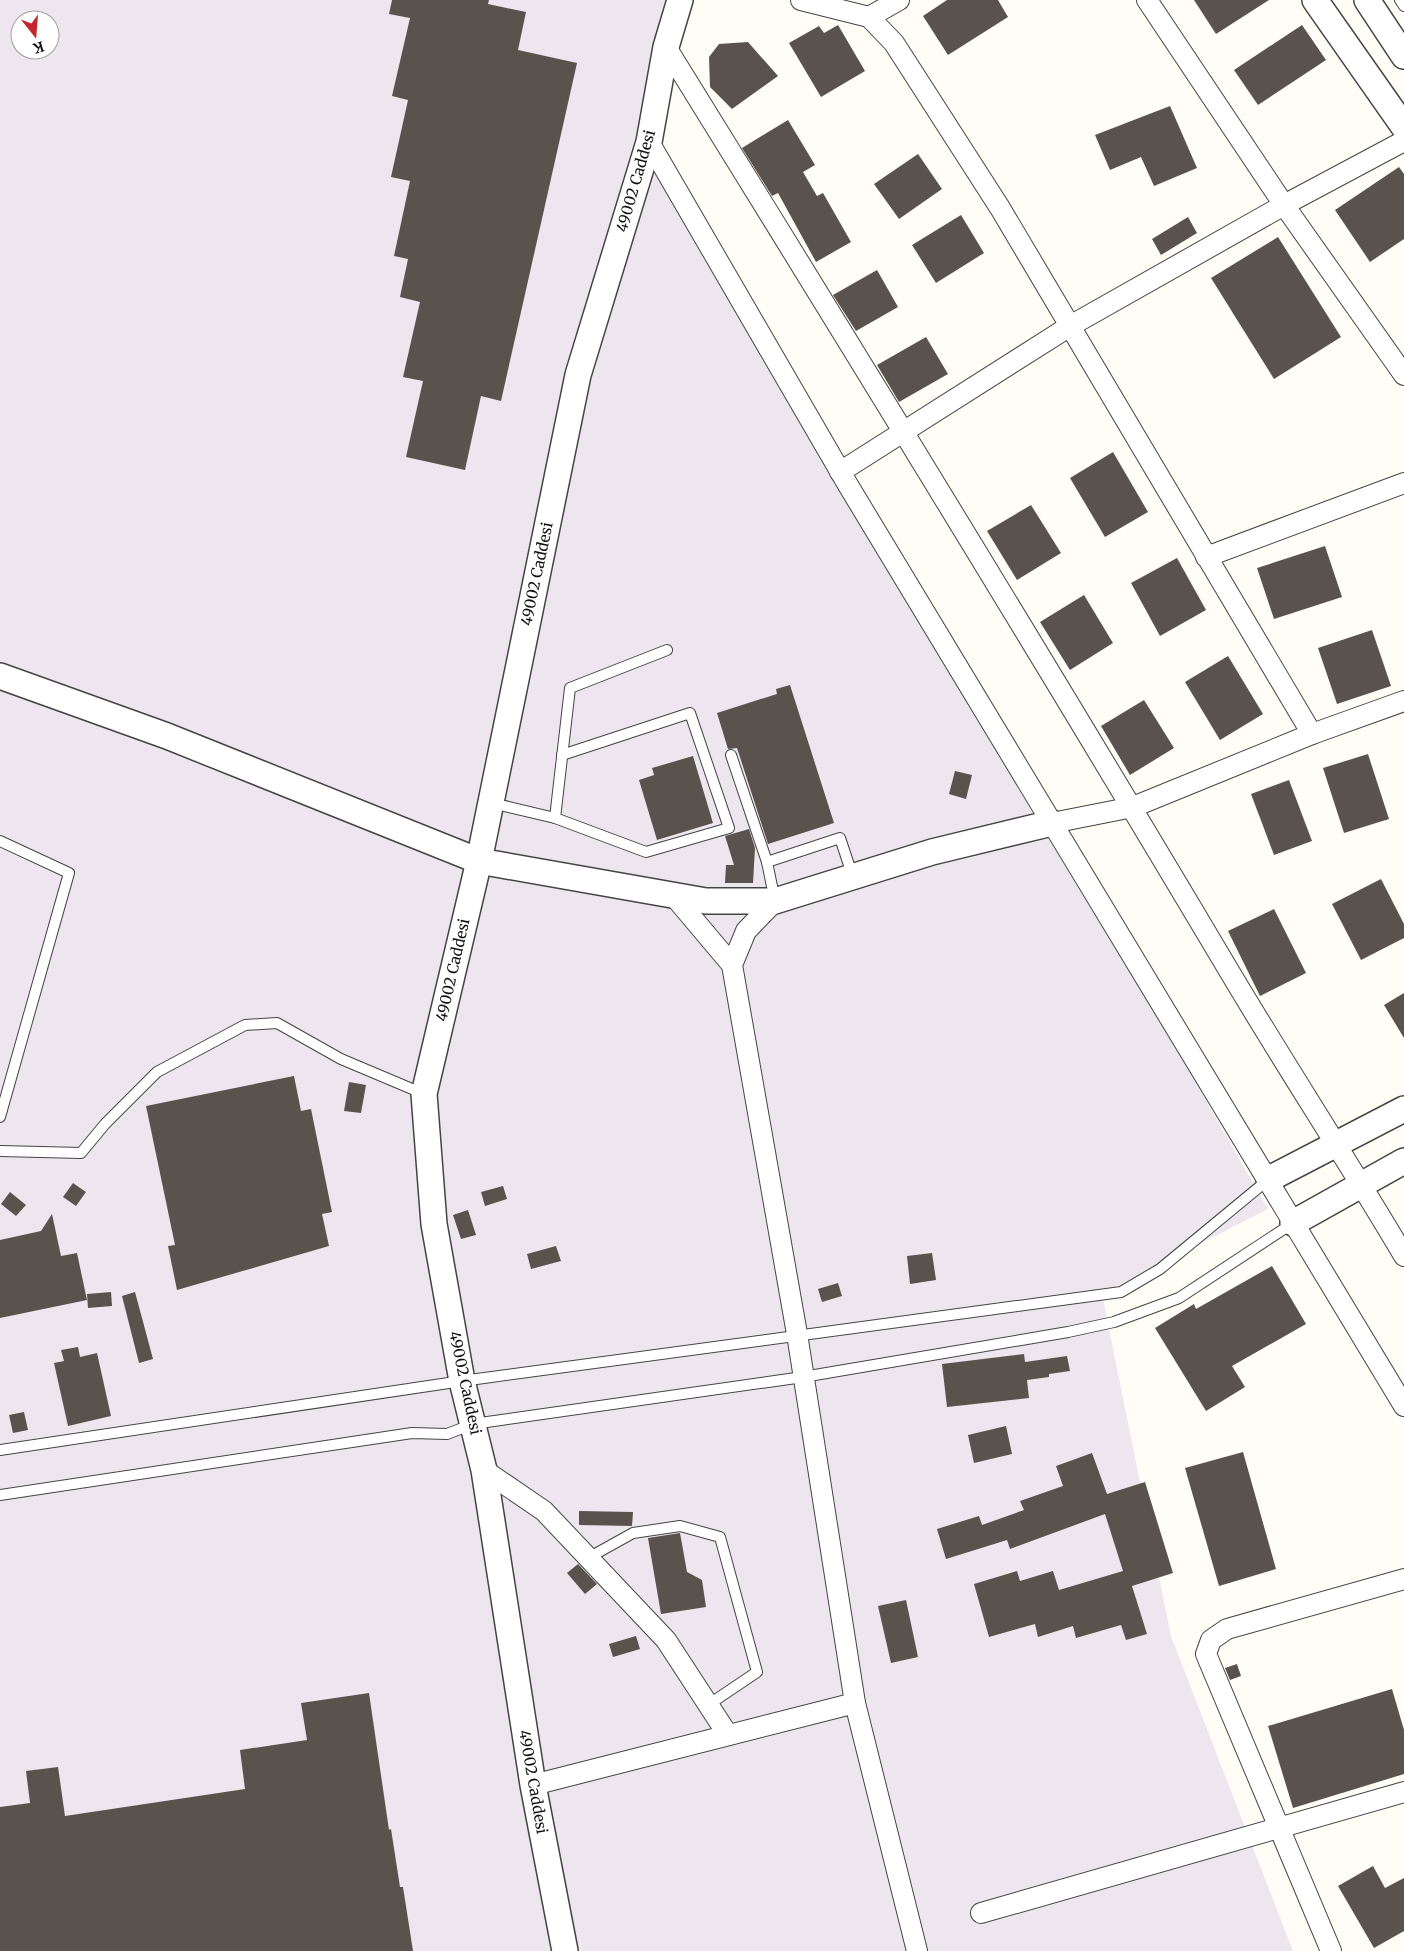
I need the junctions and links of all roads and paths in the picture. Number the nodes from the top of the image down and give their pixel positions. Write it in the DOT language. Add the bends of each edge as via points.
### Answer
graph roads {
  1 [pos="680,0"];
  2 [pos="802,0"];
  3 [pos="899,0"];
  4 [pos="1147,0"];
  5 [pos="1315,0"];
  6 [pos="1367,0"];
  7 [pos="1400,0"];
  8 [pos="1404,6"];
  9 [pos="869,17"];
  10 [pos="666,47"];
  11 [pos="1404,56"];
  12 [pos="1404,127"];
  13 [pos="1404,141"];
  14 [pos="648,142"];
  15 [pos="1284,205"];
  16 [pos="1070,326"];
  17 [pos="1404,376"];
  18 [pos="904,431"];
  19 [pos="840,472"];
  20 [pos="1404,483"];
  21 [pos="1206,557"];
  22 [pos="667,650"];
  23 [pos="0,676"];
  24 [pos="1404,701"];
  25 [pos="1312,734"];
  26 [pos="562,755"];
  27 [pos="731,755"];
  28 [pos="491,803"];
  29 [pos="1133,807"];
  30 [pos="555,818"];
  31 [pos="1052,823"];
  32 [pos="0,841"];
  33 [pos="479,861"];
  34 [pos="767,862"];
  35 [pos="853,878"];
  36 [pos="673,895"];
  37 [pos="775,901"];
  38 [pos="732,965"];
  39 [pos="424,1094"];
  40 [pos="1404,1110"];
  41 [pos="0,1117"];
  42 [pos="1338,1145"];
  43 [pos="0,1151"];
  44 [pos="1404,1161"];
  45 [pos="1269,1179"];
  46 [pos="1361,1184"];
  47 [pos="1293,1223"];
  48 [pos="1404,1256"];
  49 [pos="797,1334"];
  50 [pos="803,1377"];
  51 [pos="462,1381"];
  52 [pos="1404,1406"];
  53 [pos="473,1424"];
  54 [pos="0,1450"];
  55 [pos="484,1470"];
  56 [pos="0,1496"];
  57 [pos="588,1558"];
  58 [pos="1404,1579"];
  59 [pos="855,1703"];
  60 [pos="708,1705"];
  61 [pos="728,1735"];
  62 [pos="532,1785"];
  63 [pos="1404,1792"];
  64 [pos="1280,1829"];
  65 [pos="981,1913"];
  66 [pos="565,1951"];
  67 [pos="917,1951"];
  68 [pos="1331,1951"];
  1 -- 10 [label="street, 49002 Caddesi"];
  2 -- 9 [label="street"];
  3 -- 9 [label="street"];
  4 -- 15 [label="street"];
  5 -- 12 [label="street"];
  6 -- 11 [label="street"];
  7 -- 8 [label="lane"];
  9 -- 16 [label="street" via="899,52 1000,208"];
  10 -- 14 [label="street, 49002 Caddesi"];
  10 -- 18 [label="street"];
  13 -- 15 [label="street"];
  14 -- 19 [label="street"];
  14 -- 28 [label="street, 49002 Caddesi" via="578,375"];
  15 -- 16 [label="street"];
  15 -- 17 [label="street"];
  16 -- 18 [label="street"];
  16 -- 21 [label="street"];
  18 -- 19 [label="street"];
  18 -- 29 [label="street"];
  19 -- 31 [label="street"];
  20 -- 21 [label="street"];
  21 -- 25 [label="street"];
  22 -- 26 [label="lane" via="570,688"];
  23 -- 33 [label="street" via="167,736"];
  24 -- 25 [label="street"];
  25 -- 29 [label="street"];
  26 -- 30 [label="lane"];
  26 -- 30 [label="lane" via="690,713 729,828 646,852"];
  27 -- 34 [label="lane"];
  28 -- 30 [label="lane"];
  28 -- 33 [label="street, 49002 Caddesi"];
  29 -- 31 [label="street"];
  29 -- 42 [label="street" via="1224,962"];
  31 -- 35 [label="street" via="932,852"];
  31 -- 45 [label="street"];
  32 -- 41 [label="lane" via="69,873"];
  33 -- 36 [label="street"];
  33 -- 39 [label="street, 49002 Caddesi"];
  34 -- 35 [label="lane" via="840,838"];
  34 -- 37 [label="lane"];
  35 -- 37 [label="street"];
  36 -- 37 [label="street" via="706,901"];
  36 -- 38 [label="street"];
  37 -- 38 [label="street" via="746,931"];
  38 -- 49 [label="street"];
  39 -- 43 [label="lane" via="341,1059 277,1023 245,1025 157,1072 80,1153"];
  39 -- 51 [label="street, 49002 Caddesi" via="434,1224"];
  40 -- 42 [label="street"];
  42 -- 45 [label="street"];
  42 -- 46 [label="street"];
  44 -- 46 [label="street"];
  45 -- 47 [label="street"];
  45 -- 49 [label="lane" via="1160,1269 1121,1292"];
  46 -- 47 [label="street"];
  46 -- 48 [label="street"];
  47 -- 50 [label="lane" via="1179,1298 1141,1313 1068,1332"];
  47 -- 52 [label="street"];
  49 -- 50 [label="street"];
  49 -- 51 [label="lane"];
  50 -- 53 [label="lane"];
  50 -- 59 [label="street"];
  51 -- 53 [label="street, 49002 Caddesi"];
  51 -- 54 [label="lane"];
  53 -- 55 [label="street, 49002 Caddesi"];
  53 -- 56 [label="lane" via="446,1434 412,1433"];
  55 -- 57 [label="street" via="544,1511"];
  55 -- 62 [label="street, 49002 Caddesi"];
  57 -- 60 [label="street" via="666,1640"];
  57 -- 60 [label="lane" via="633,1533 680,1526 720,1537 757,1672"];
  58 -- 64 [label="street" via="1227,1629 1211,1640 1206,1654"];
  59 -- 61 [label="street"];
  59 -- 67 [label="street"];
  60 -- 61 [label="street"];
  61 -- 62 [label="street"];
  62 -- 66 [label="street, 49002 Caddesi"];
  63 -- 64 [label="street"];
  64 -- 65 [label="street"];
  64 -- 68 [label="street"];
}
